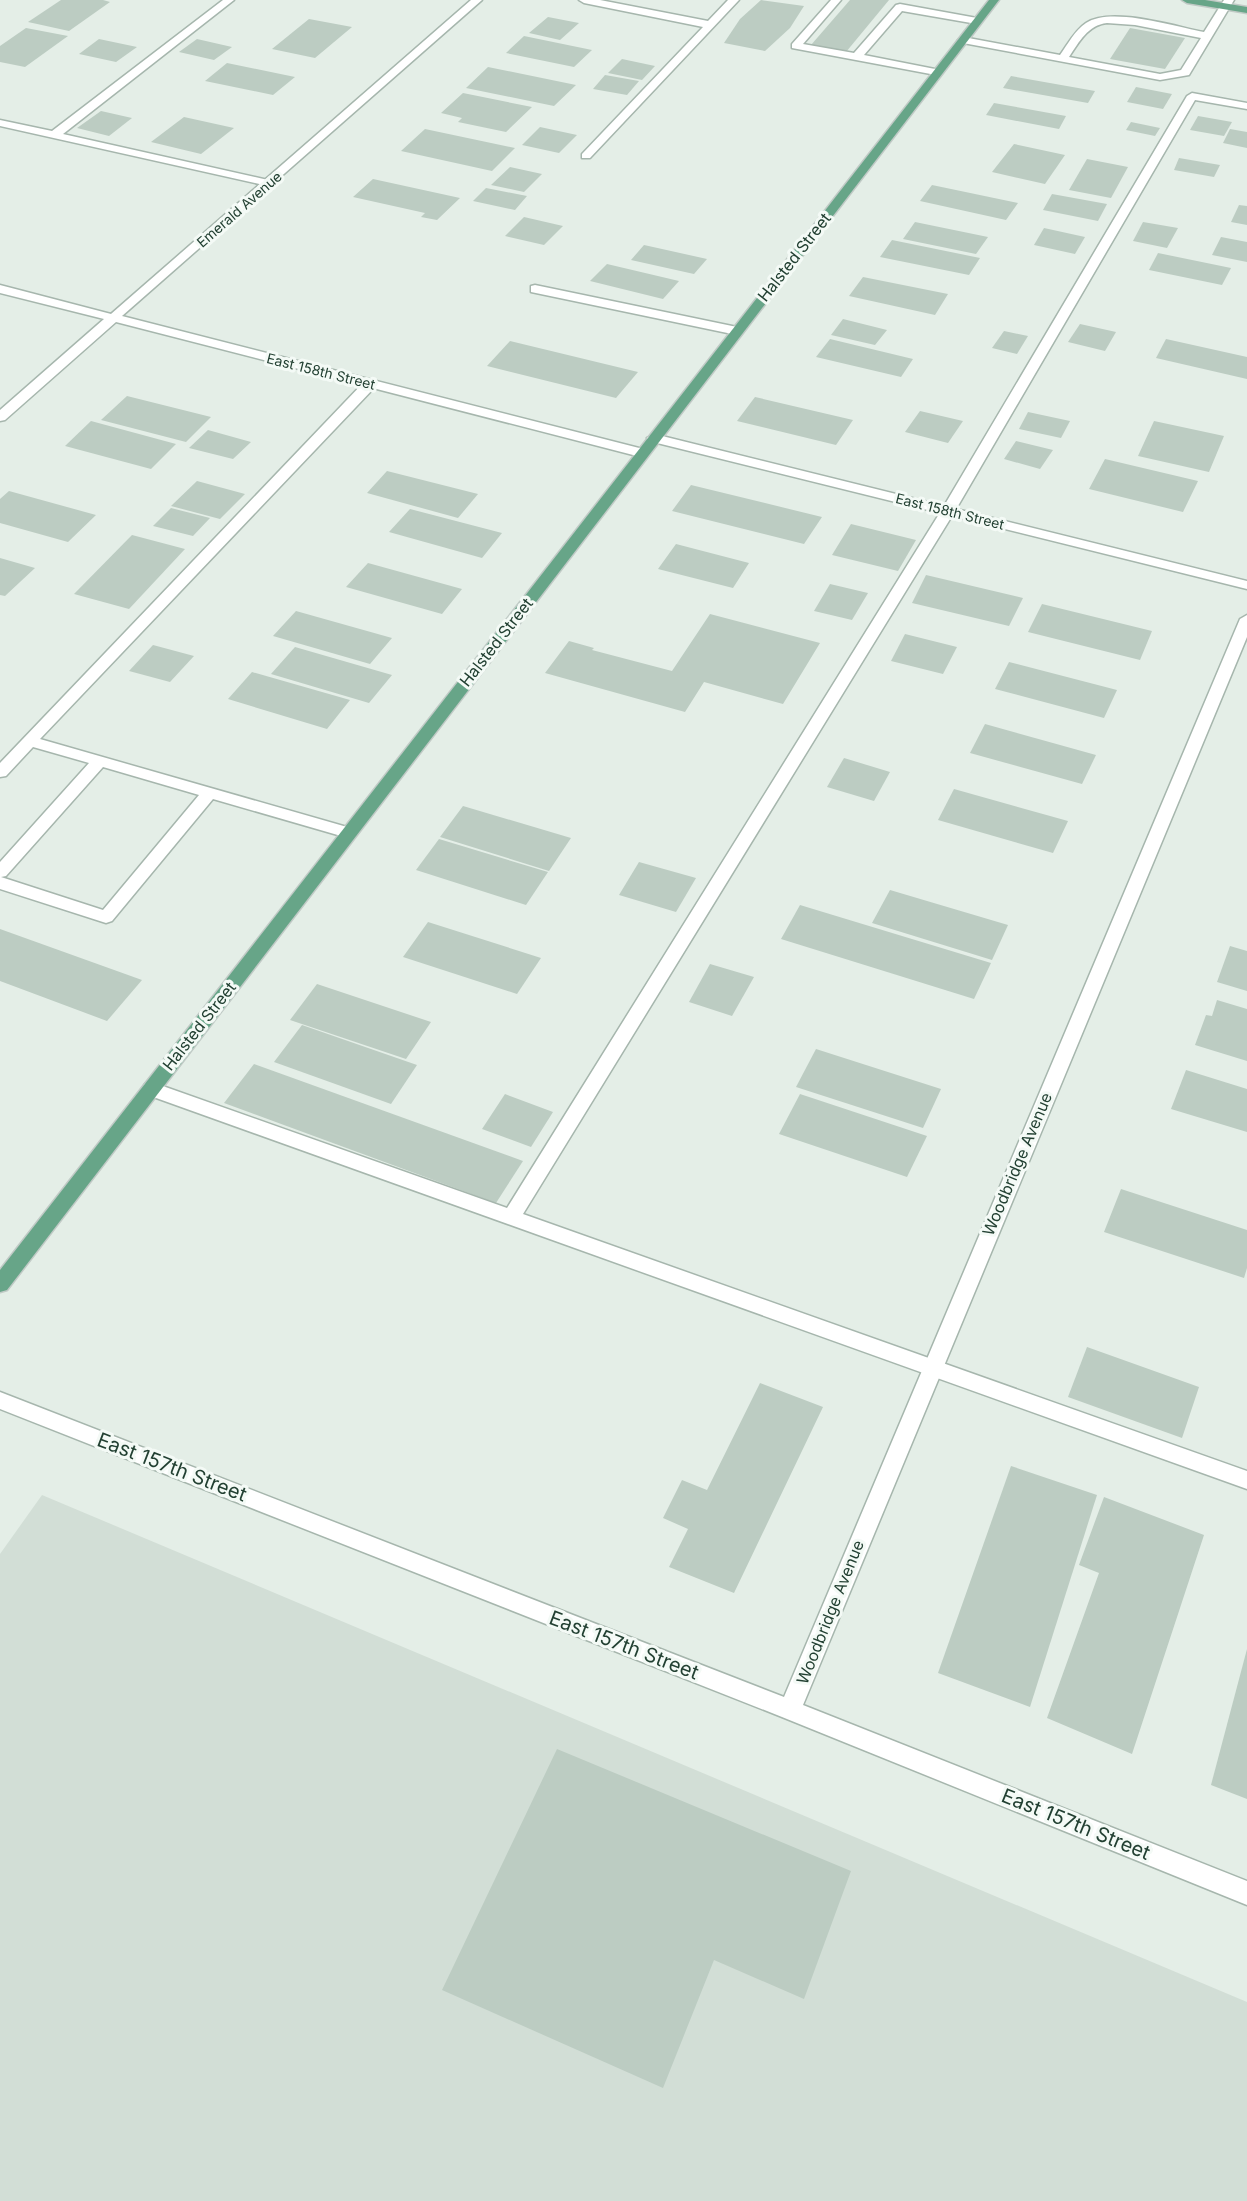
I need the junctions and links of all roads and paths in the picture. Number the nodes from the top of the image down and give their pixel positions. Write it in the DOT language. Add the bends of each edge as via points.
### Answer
graph roads {
  1 [pos="229,0"];
  2 [pos="477,0"];
  3 [pos="584,0"];
  4 [pos="734,0"];
  5 [pos="994,0"];
  6 [pos="1187,0"];
  7 [pos="888,1"];
  8 [pos="833,3"];
  9 [pos="1227,3"];
  10 [pos="900,7"];
  11 [pos="1247,10"];
  12 [pos="841,12"];
  13 [pos="879,12"];
  14 [pos="891,18"];
  15 [pos="977,21"];
  16 [pos="711,25"];
  17 [pos="867,25"];
  18 [pos="879,31"];
  19 [pos="1207,36"];
  20 [pos="963,40"];
  21 [pos="843,51"];
  22 [pos="856,57"];
  23 [pos="1063,58"];
  24 [pos="936,72"];
  25 [pos="1247,106"];
  26 [pos="0,123"];
  27 [pos="53,136"];
  28 [pos="586,156"];
  29 [pos="268,183"];
  30 [pos="535,289"];
  31 [pos="0,290"];
  32 [pos="112,318"];
  33 [pos="737,331"];
  34 [pos="370,384"];
  35 [pos="0,417"];
  36 [pos="654,438"];
  37 [pos="642,453"];
  38 [pos="948,511"];
  39 [pos="1247,585"];
  40 [pos="1247,618"];
  41 [pos="30,741"];
  42 [pos="100,761"];
  43 [pos="0,772"];
  44 [pos="210,793"];
  45 [pos="348,833"];
  46 [pos="0,872"];
  47 [pos="0,883"];
  48 [pos="151,1089"];
  49 [pos="511,1217"];
  50 [pos="0,1284"];
  51 [pos="932,1367"];
  52 [pos="0,1400"];
  53 [pos="1247,1480"];
  54 [pos="790,1710"];
  55 [pos="1247,1893"];
  1 -- 27 [label="street"];
  2 -- 29 [label="street, Emerald Avenue"];
  3 -- 16 [label="street"];
  4 -- 16 [label="street"];
  5 -- 15 [label="main road, Halsted Street"];
  6 -- 9 [label="main road"];
  7 -- 10 [label="street"];
  8 -- 12 [label="street"];
  8 -- 22 [label="street" via="812,35 796,46"];
  9 -- 11 [label="main road"];
  9 -- 19 [label="street"];
  10 -- 14 [label="street"];
  10 -- 15 [label="street"];
  13 -- 14 [label="street"];
  14 -- 18 [label="street"];
  15 -- 20 [label="main road, Halsted Street"];
  16 -- 28 [label="street"];
  17 -- 18 [label="street"];
  18 -- 22 [label="street" via="862,43"];
  19 -- 23 [label="street" via="1121,21 1097,21 1082,32"];
  19 -- 23 [label="street" via="1185,73 1160,77"];
  20 -- 23 [label="street"];
  20 -- 24 [label="main road, Halsted Street"];
  21 -- 22 [label="street"];
  22 -- 24 [label="street"];
  24 -- 33 [label="main road, Halsted Street"];
  25 -- 38 [label="street" via="1192,96"];
  26 -- 27 [label="street"];
  27 -- 29 [label="street"];
  29 -- 32 [label="street, Emerald Avenue"];
  30 -- 33 [label="street"];
  31 -- 32 [label="street, East 158th Street"];
  32 -- 34 [label="street, East 158th Street"];
  32 -- 35 [label="street, Emerald Avenue"];
  33 -- 36 [label="main road, Halsted Street"];
  34 -- 37 [label="street, East 158th Street"];
  34 -- 41 [label="street"];
  36 -- 37 [label="main road, Halsted Street"];
  36 -- 38 [label="street, East 158th Street"];
  37 -- 45 [label="main road, Halsted Street"];
  38 -- 39 [label="street, East 158th Street"];
  38 -- 49 [label="street"];
  40 -- 51 [label="street, Woodbridge Avenue"];
  41 -- 42 [label="street"];
  41 -- 43 [label="street"];
  42 -- 44 [label="street"];
  42 -- 46 [label="street"];
  44 -- 45 [label="street"];
  44 -- 47 [label="street" via="106,918"];
  45 -- 48 [label="main road, Halsted Street"];
  48 -- 49 [label="street"];
  48 -- 50 [label="main road, Halsted Street"];
  49 -- 51 [label="street"];
  51 -- 53 [label="street"];
  51 -- 54 [label="street, Woodbridge Avenue"];
  52 -- 54 [label="street, East 157th Street"];
  54 -- 55 [label="street, East 157th Street"];
}
